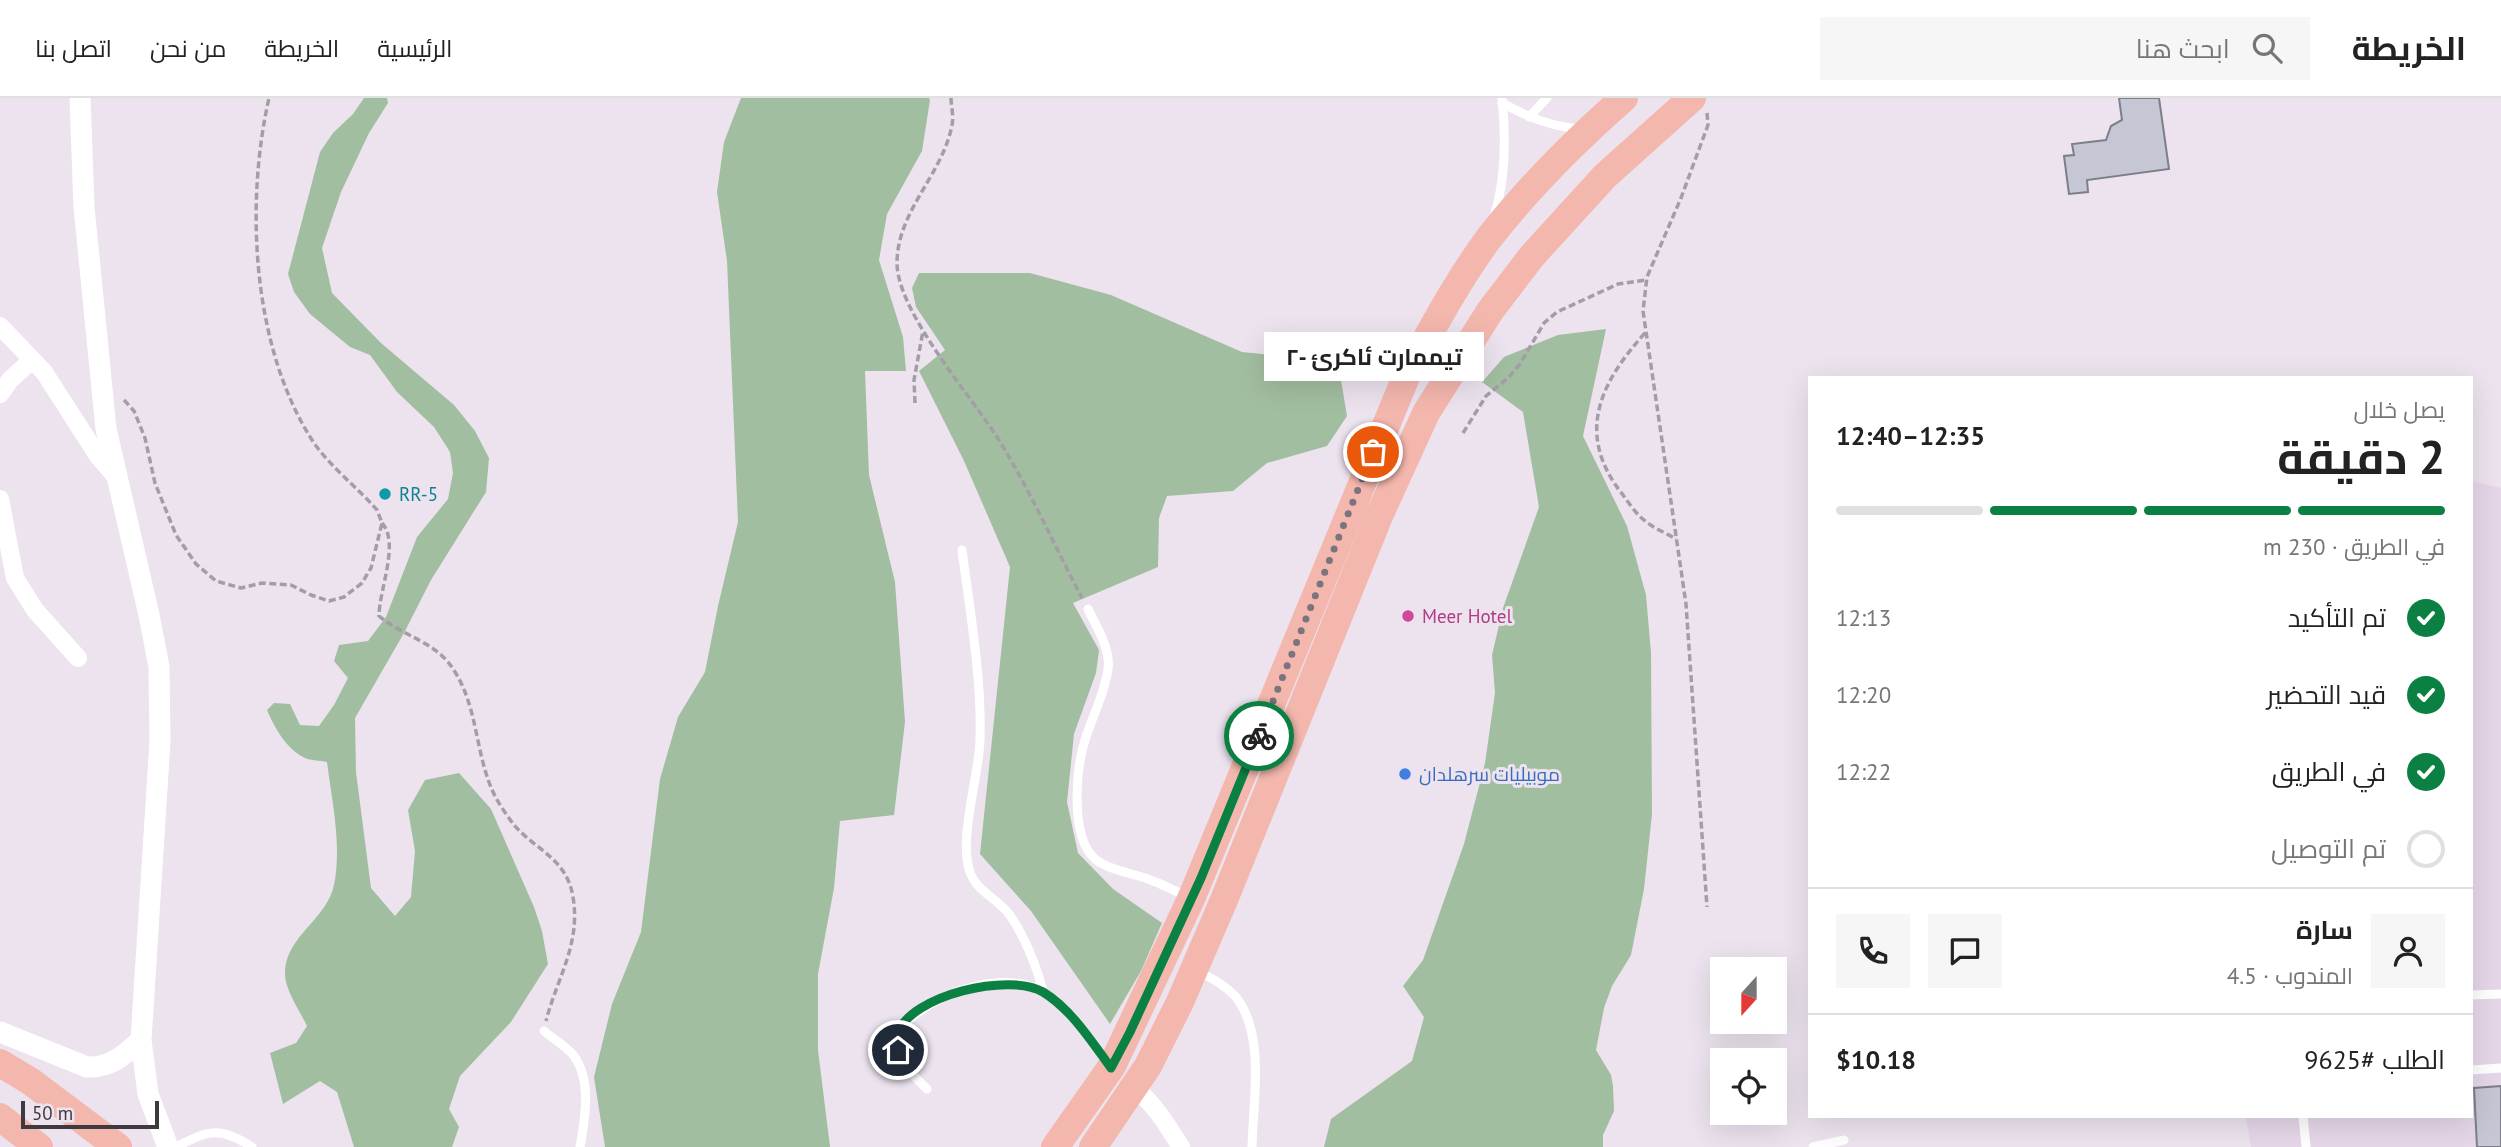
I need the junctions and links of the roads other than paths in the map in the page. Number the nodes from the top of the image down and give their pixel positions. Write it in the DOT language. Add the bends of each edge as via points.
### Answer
graph roads {
  1 [pos="80,98"];
  2 [pos="1547,98"];
  3 [pos="1624,98"];
  4 [pos="1502,100"];
  5 [pos="1700,105"];
  6 [pos="1529,117"];
  7 [pos="1588,130"];
  8 [pos="1488,240"];
  9 [pos="0,326"];
  10 [pos="32,360"];
  11 [pos="0,394"];
  12 [pos="116,477"];
  13 [pos="0,499"];
  14 [pos="962,550"];
  15 [pos="1088,609"];
  16 [pos="78,658"];
  17 [pos="1191,899"];
  18 [pos="1194,969"];
  19 [pos="1043,992"];
  20 [pos="2501,994"];
  21 [pos="2473,995"];
  22 [pos="544,1031"];
  23 [pos="0,1032"];
  24 [pos="141,1040"];
  25 [pos="0,1063"];
  26 [pos="1111,1068"];
  27 [pos="2501,1068"];
  28 [pos="2473,1070"];
  29 [pos="1134,1088"];
  30 [pos="927,1089"];
  31 [pos="0,1117"];
  32 [pos="2303,1118"];
  33 [pos="1844,1140"];
  34 [pos="38,1147"];
  35 [pos="118,1147"];
  36 [pos="168,1147"];
  37 [pos="176,1147"];
  38 [pos="252,1147"];
  39 [pos="580,1147"];
  40 [pos="1055,1147"];
  41 [pos="1093,1147"];
  42 [pos="1181,1147"];
  43 [pos="1252,1147"];
  44 [pos="1813,1147"];
  45 [pos="2306,1147"];
  1 -- 12 [label="street" via="84,207 106,429"];
  2 -- 6 [label="lane"];
  3 -- 7 [label="highway"];
  4 -- 6 [label="lane"];
  4 -- 8 [label="lane" via="1503,179"];
  5 -- 18 [label="highway" via="1605,177 1532,256 1490,311 1426,413 1379,516"];
  6 -- 7 [label="lane" via="1556,127"];
  7 -- 8 [label="highway"];
  8 -- 17 [label="highway" via="1408,372"];
  9 -- 10 [label="street"];
  10 -- 11 [label="street"];
  10 -- 12 [label="street"];
  12 -- 24 [label="street" via="159,667 160,741"];
  13 -- 16 [label="street" via="15,578 35,610"];
  14 -- 19 [label="lane" via="980,737 969,821 970,872 978,886 1010,915 1040,976"];
  15 -- 17 [label="lane" via="1108,654 1108,668 1084,743 1077,790 1079,824 1088,851 1106,866"];
  17 -- 26 [label="highway"];
  18 -- 29 [label="highway"];
  18 -- 43 [label="lane" via="1220,983 1247,1017 1255,1059"];
  19 -- 26 [label="lane" via="1088,1036"];
  19 -- 30 [label="lane" via="1010,983 987,986 956,992 921,1009 896,1036 905,1066"];
  20 -- 21 [label="lane"];
  22 -- 39 [label="lane" via="573,1056 582,1073 586,1117"];
  23 -- 24 [label="street" via="98,1068 114,1063"];
  24 -- 36 [label="street" via="148,1094"];
  25 -- 35 [label="highway" via="30,1080"];
  26 -- 40 [label="highway"];
  27 -- 28 [label="lane"];
  29 -- 41 [label="highway"];
  29 -- 42 [label="street" via="1162,1116"];
  31 -- 34 [label="highway"];
  32 -- 45 [label="lane"];
  33 -- 44 [label="lane"];
  37 -- 38 [label="lane" via="223,1131"];
}
